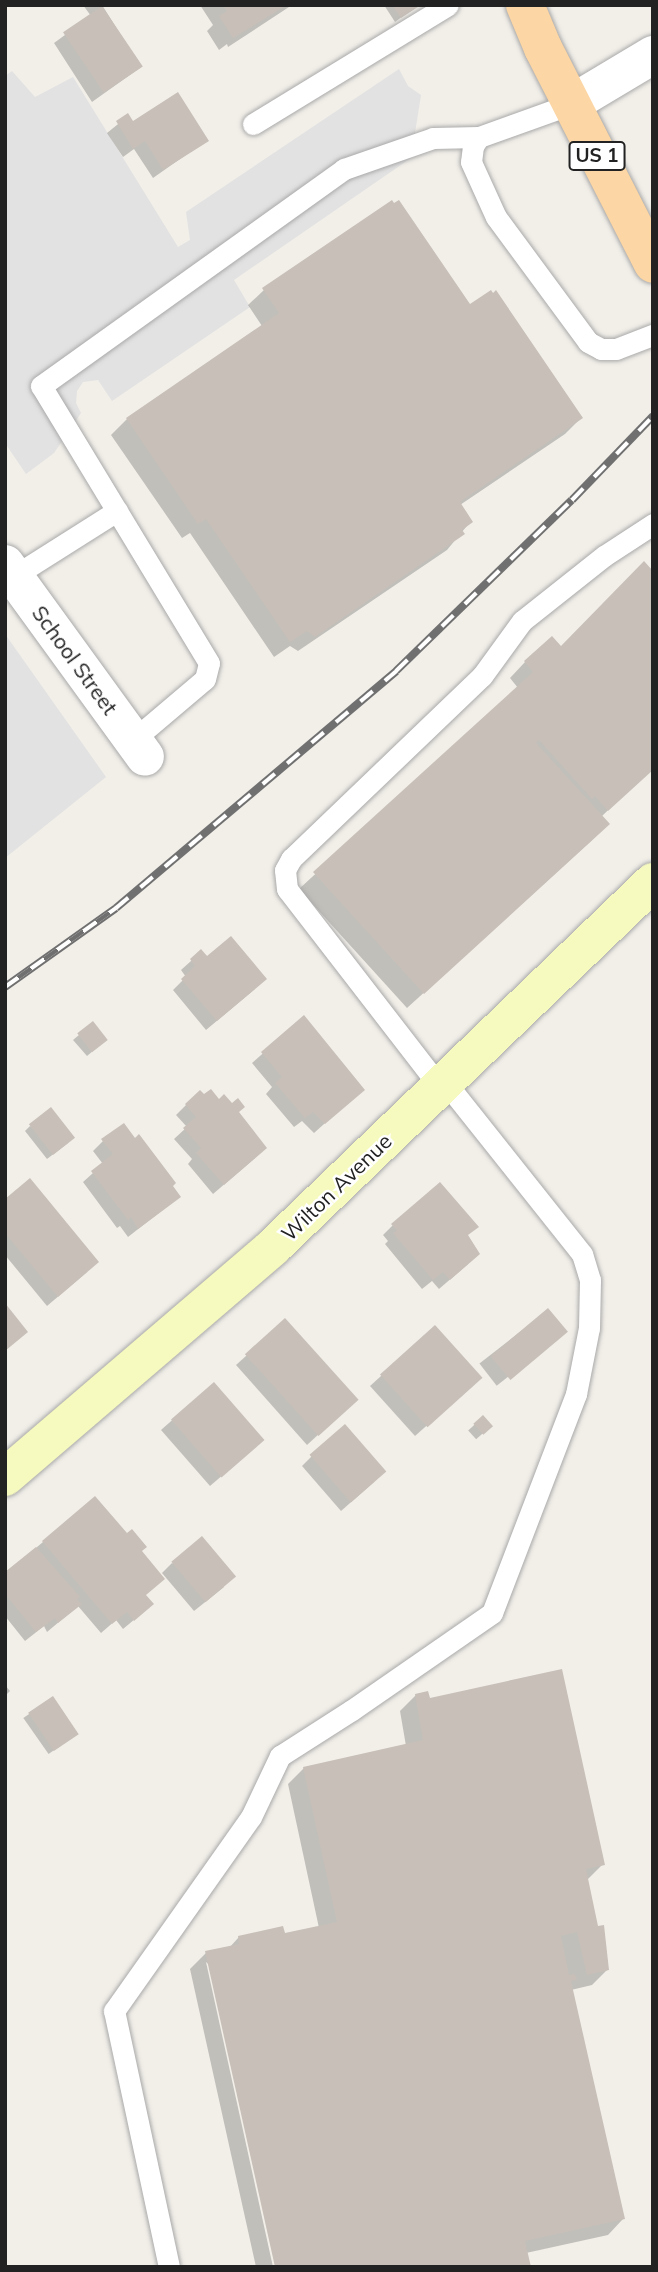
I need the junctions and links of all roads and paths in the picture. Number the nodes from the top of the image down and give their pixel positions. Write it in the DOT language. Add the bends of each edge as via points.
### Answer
graph roads {
  1 [pos="447,5"];
  2 [pos="525,5"];
  3 [pos="653,55"];
  4 [pos="571,104"];
  5 [pos="253,124"];
  6 [pos="479,137"];
  7 [pos="653,264"];
  8 [pos="653,335"];
  9 [pos="117,511"];
  10 [pos="653,524"];
  11 [pos="10,570"];
  12 [pos="139,749"];
  13 [pos="653,882"];
  14 [pos="443,1084"];
  15 [pos="5,1477"];
  16 [pos="169,2267"];
  1 -- 5 [label="lane"];
  2 -- 4 [label="main road, US 1"];
  3 -- 4 [label="street"];
  4 -- 6 [label="lane"];
  4 -- 7 [label="main road, US 1"];
  6 -- 8 [label="lane" via="471,162 496,217 588,342 601,349 616,349"];
  6 -- 9 [label="lane" via="433,138 344,169 40,386"];
  9 -- 11 [label="lane"];
  9 -- 12 [label="lane" via="209,663 205,679"];
  10 -- 14 [label="lane" via="522,621 482,676 291,859 285,870 288,889"];
  11 -- 12 [label="street, School Street"];
  13 -- 14 [label="main road, Wilton Avenue"];
  14 -- 15 [label="main road, Wilton Avenue" via="272,1247"];
  14 -- 16 [label="lane" via="582,1254 590,1280 589,1328 576,1394 492,1613 280,1756 251,1817 114,2011"];
}
